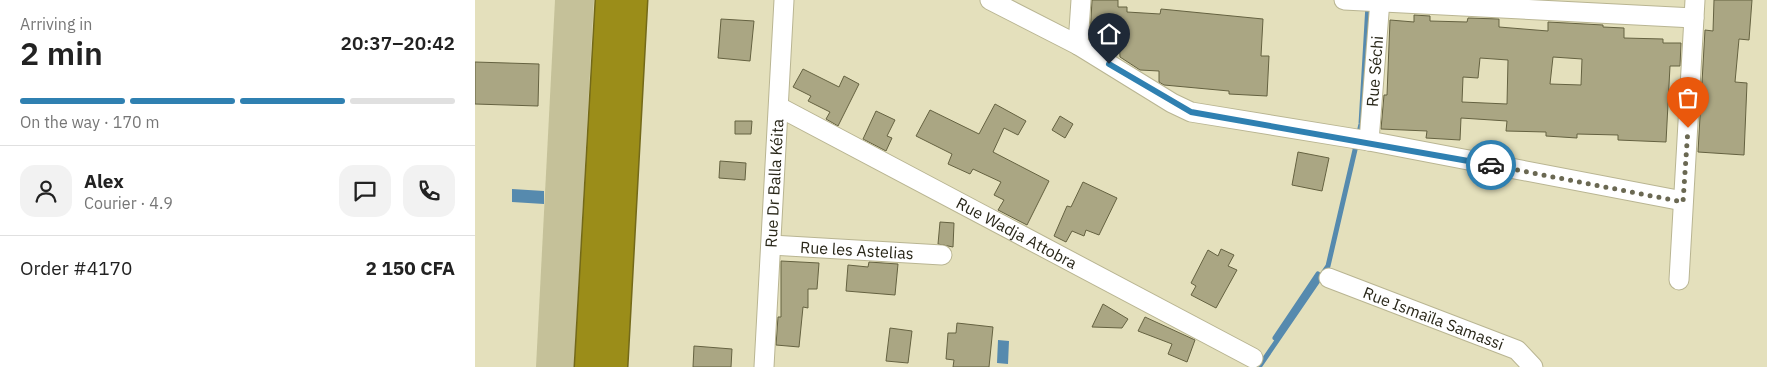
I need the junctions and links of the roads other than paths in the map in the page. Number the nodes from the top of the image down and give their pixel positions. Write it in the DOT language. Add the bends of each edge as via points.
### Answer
graph roads {
  1 [pos="609,0"];
  2 [pos="634,0"];
  3 [pos="784,0"];
  4 [pos="990,0"];
  5 [pos="1081,0"];
  6 [pos="1344,0"];
  7 [pos="1380,1"];
  8 [pos="1695,9"];
  9 [pos="1078,46"];
  10 [pos="779,107"];
  11 [pos="1369,141"];
  12 [pos="1683,202"];
  13 [pos="771,244"];
  14 [pos="942,255"];
  15 [pos="1329,278"];
  16 [pos="1679,280"];
  17 [pos="1253,358"];
  18 [pos="588,367"];
  19 [pos="614,367"];
  20 [pos="764,367"];
  21 [pos="1533,367"];
  1 -- 18 [label="highway"];
  2 -- 19 [label="highway"];
  3 -- 10 [label="street, Rue Dr Balla Kéita"];
  4 -- 9 [label="street"];
  5 -- 9 [label="street"];
  6 -- 7 [label="street"];
  7 -- 8 [label="street"];
  7 -- 11 [label="street, Rue Séchi"];
  8 -- 12 [label="street"];
  9 -- 11 [label="street" via="1191,112"];
  10 -- 13 [label="street, Rue Dr Balla Kéita"];
  10 -- 17 [label="street, Rue Wadja Attobra"];
  11 -- 12 [label="street"];
  12 -- 16 [label="street"];
  13 -- 14 [label="street, Rue les Astelias"];
  13 -- 20 [label="street, Rue Dr Balla Kéita"];
  15 -- 21 [label="street, Rue Ismaïla Samassi" via="1517,350"];
}
